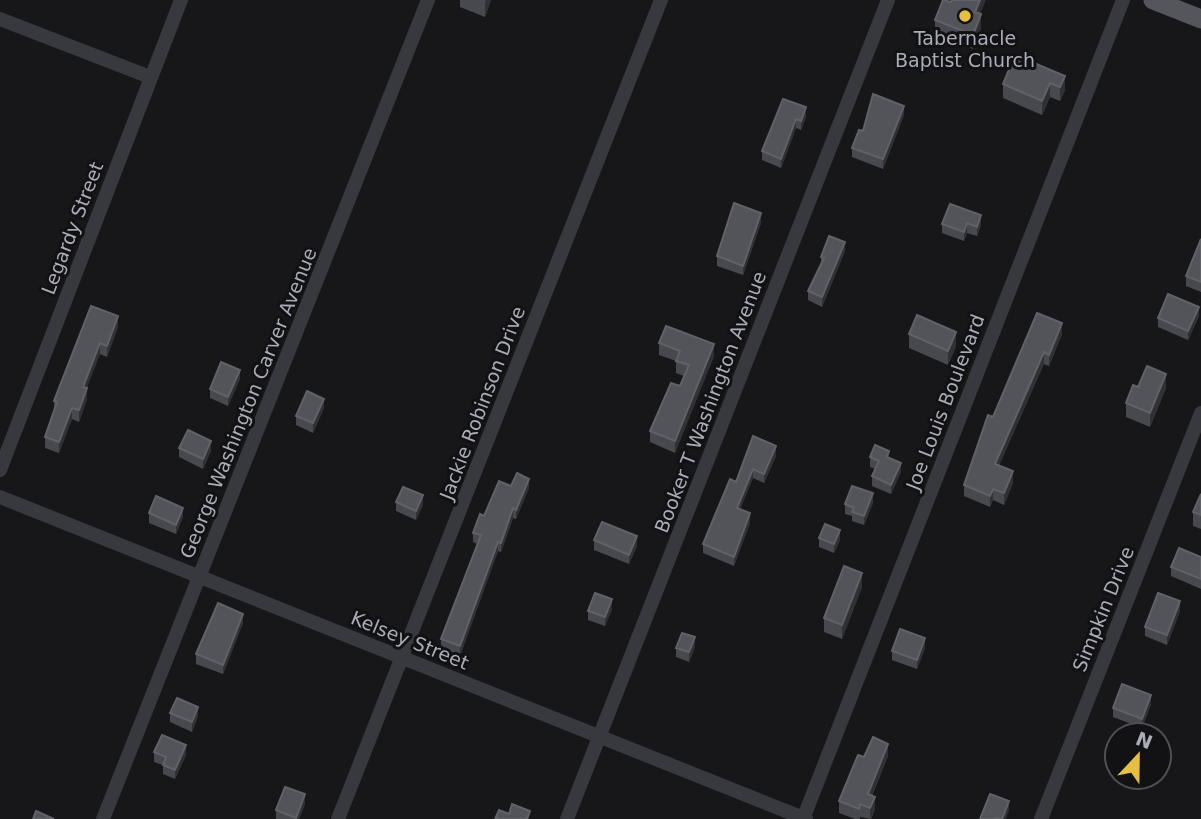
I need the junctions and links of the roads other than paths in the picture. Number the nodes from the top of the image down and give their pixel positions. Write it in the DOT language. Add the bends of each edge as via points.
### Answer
graph roads {
  1 [pos="181,0"];
  2 [pos="428,0"];
  3 [pos="661,0"];
  4 [pos="888,0"];
  5 [pos="1123,0"];
  6 [pos="1153,0"];
  7 [pos="0,19"];
  8 [pos="1201,19"];
  9 [pos="150,77"];
  10 [pos="1201,413"];
  11 [pos="0,470"];
  12 [pos="0,497"];
  13 [pos="200,577"];
  14 [pos="402,658"];
  15 [pos="600,737"];
  16 [pos="103,819"];
  17 [pos="338,819"];
  18 [pos="567,819"];
  19 [pos="804,819"];
  20 [pos="1041,819"];
  1 -- 9 [label="street, Legardy Street"];
  2 -- 13 [label="street, George Washington Carver Avenue"];
  3 -- 14 [label="street, Jackie Robinson Drive"];
  4 -- 15 [label="street, Booker T Washington Avenue"];
  5 -- 19 [label="street, Joe Louis Boulevard"];
  6 -- 8 [label="main road"];
  7 -- 9 [label="street"];
  9 -- 11 [label="street, Legardy Street"];
  10 -- 20 [label="street, Simpkin Drive"];
  12 -- 13 [label="street, Kelsey Street"];
  13 -- 14 [label="street, Kelsey Street"];
  13 -- 16 [label="street, George Washington Carver Avenue"];
  14 -- 15 [label="street, Kelsey Street"];
  14 -- 17 [label="street, Jackie Robinson Drive"];
  15 -- 18 [label="street, Booker T Washington Avenue"];
  15 -- 19 [label="street, Kelsey Street"];
}
